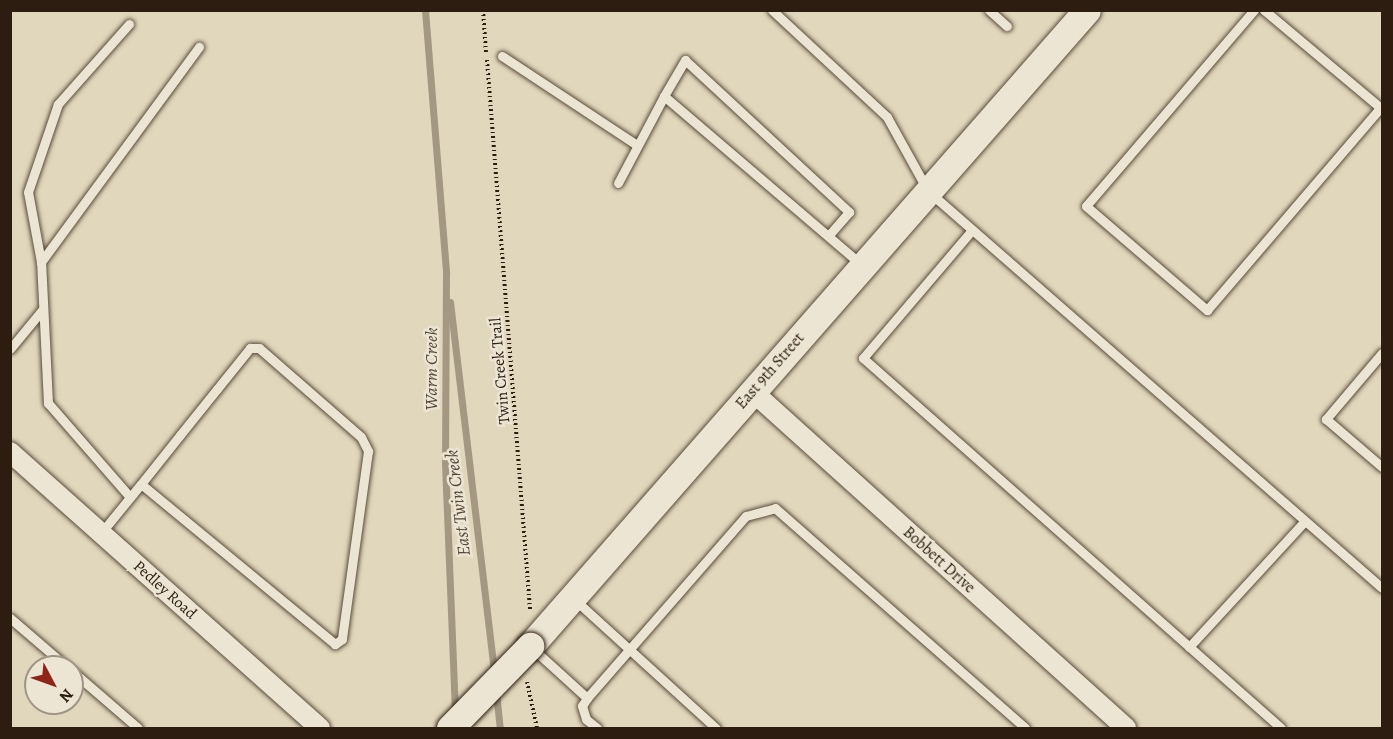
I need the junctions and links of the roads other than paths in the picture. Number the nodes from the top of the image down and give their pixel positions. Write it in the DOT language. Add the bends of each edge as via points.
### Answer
graph roads {
  1 [pos="772,10"];
  2 [pos="989,10"];
  3 [pos="1086,10"];
  4 [pos="1254,10"];
  5 [pos="1264,10"];
  6 [pos="129,24"];
  7 [pos="1007,26"];
  8 [pos="199,46"];
  9 [pos="502,56"];
  10 [pos="664,96"];
  11 [pos="1382,108"];
  12 [pos="637,145"];
  13 [pos="618,183"];
  14 [pos="928,191"];
  15 [pos="972,230"];
  16 [pos="829,235"];
  17 [pos="41,262"];
  18 [pos="863,265"];
  19 [pos="43,309"];
  20 [pos="10,349"];
  21 [pos="1383,353"];
  22 [pos="753,392"];
  23 [pos="10,452"];
  24 [pos="1383,467"];
  25 [pos="141,484"];
  26 [pos="130,497"];
  27 [pos="1305,521"];
  28 [pos="101,533"];
  29 [pos="1383,588"];
  30 [pos="572,597"];
  31 [pos="10,618"];
  32 [pos="530,646"];
  33 [pos="1189,647"];
  34 [pos="630,649"];
  35 [pos="53,655"];
  36 [pos="84,682"];
  37 [pos="587,698"];
  38 [pos="138,729"];
  39 [pos="320,729"];
  40 [pos="450,729"];
  41 [pos="597,729"];
  42 [pos="716,729"];
  43 [pos="1025,729"];
  44 [pos="1126,729"];
  45 [pos="1281,729"];
  1 -- 14 [label="lane" via="886,117"];
  2 -- 7 [label="lane"];
  3 -- 14 [label="street, East 9th Street"];
  4 -- 11 [label="lane" via="1086,206 1207,310"];
  5 -- 11 [label="lane"];
  6 -- 17 [label="lane" via="58,104 28,192"];
  8 -- 17 [label="lane"];
  9 -- 12 [label="lane"];
  10 -- 12 [label="lane"];
  10 -- 16 [label="lane"];
  10 -- 16 [label="lane" via="685,60 849,212"];
  12 -- 13 [label="lane"];
  14 -- 15 [label="lane"];
  14 -- 18 [label="street, East 9th Street"];
  15 -- 27 [label="lane"];
  15 -- 33 [label="lane" via="863,358"];
  16 -- 18 [label="lane"];
  17 -- 19 [label="lane"];
  18 -- 22 [label="street, East 9th Street"];
  19 -- 20 [label="lane"];
  19 -- 26 [label="lane" via="48,403"];
  21 -- 24 [label="lane" via="1326,419"];
  22 -- 30 [label="street, East 9th Street"];
  22 -- 44 [label="street, Bobbett Drive"];
  23 -- 28 [label="street, Pedley Road"];
  25 -- 25 [label="lane" via="250,348 259,348 361,437 368,451 345,630 335,644"];
  25 -- 26 [label="lane"];
  26 -- 28 [label="lane"];
  27 -- 29 [label="lane"];
  27 -- 33 [label="lane"];
  28 -- 39 [label="street, Pedley Road"];
  30 -- 32 [label="street, East 9th Street"];
  30 -- 34 [label="lane"];
  31 -- 35 [label="lane"];
  32 -- 37 [label="lane"];
  32 -- 40 [label="street, East 9th Street, bridge"];
  33 -- 45 [label="lane"];
  34 -- 37 [label="lane"];
  34 -- 42 [label="lane"];
  34 -- 43 [label="lane" via="746,516 775,508"];
  36 -- 38 [label="lane"];
  37 -- 41 [label="lane" via="582,706 586,719"];
}
